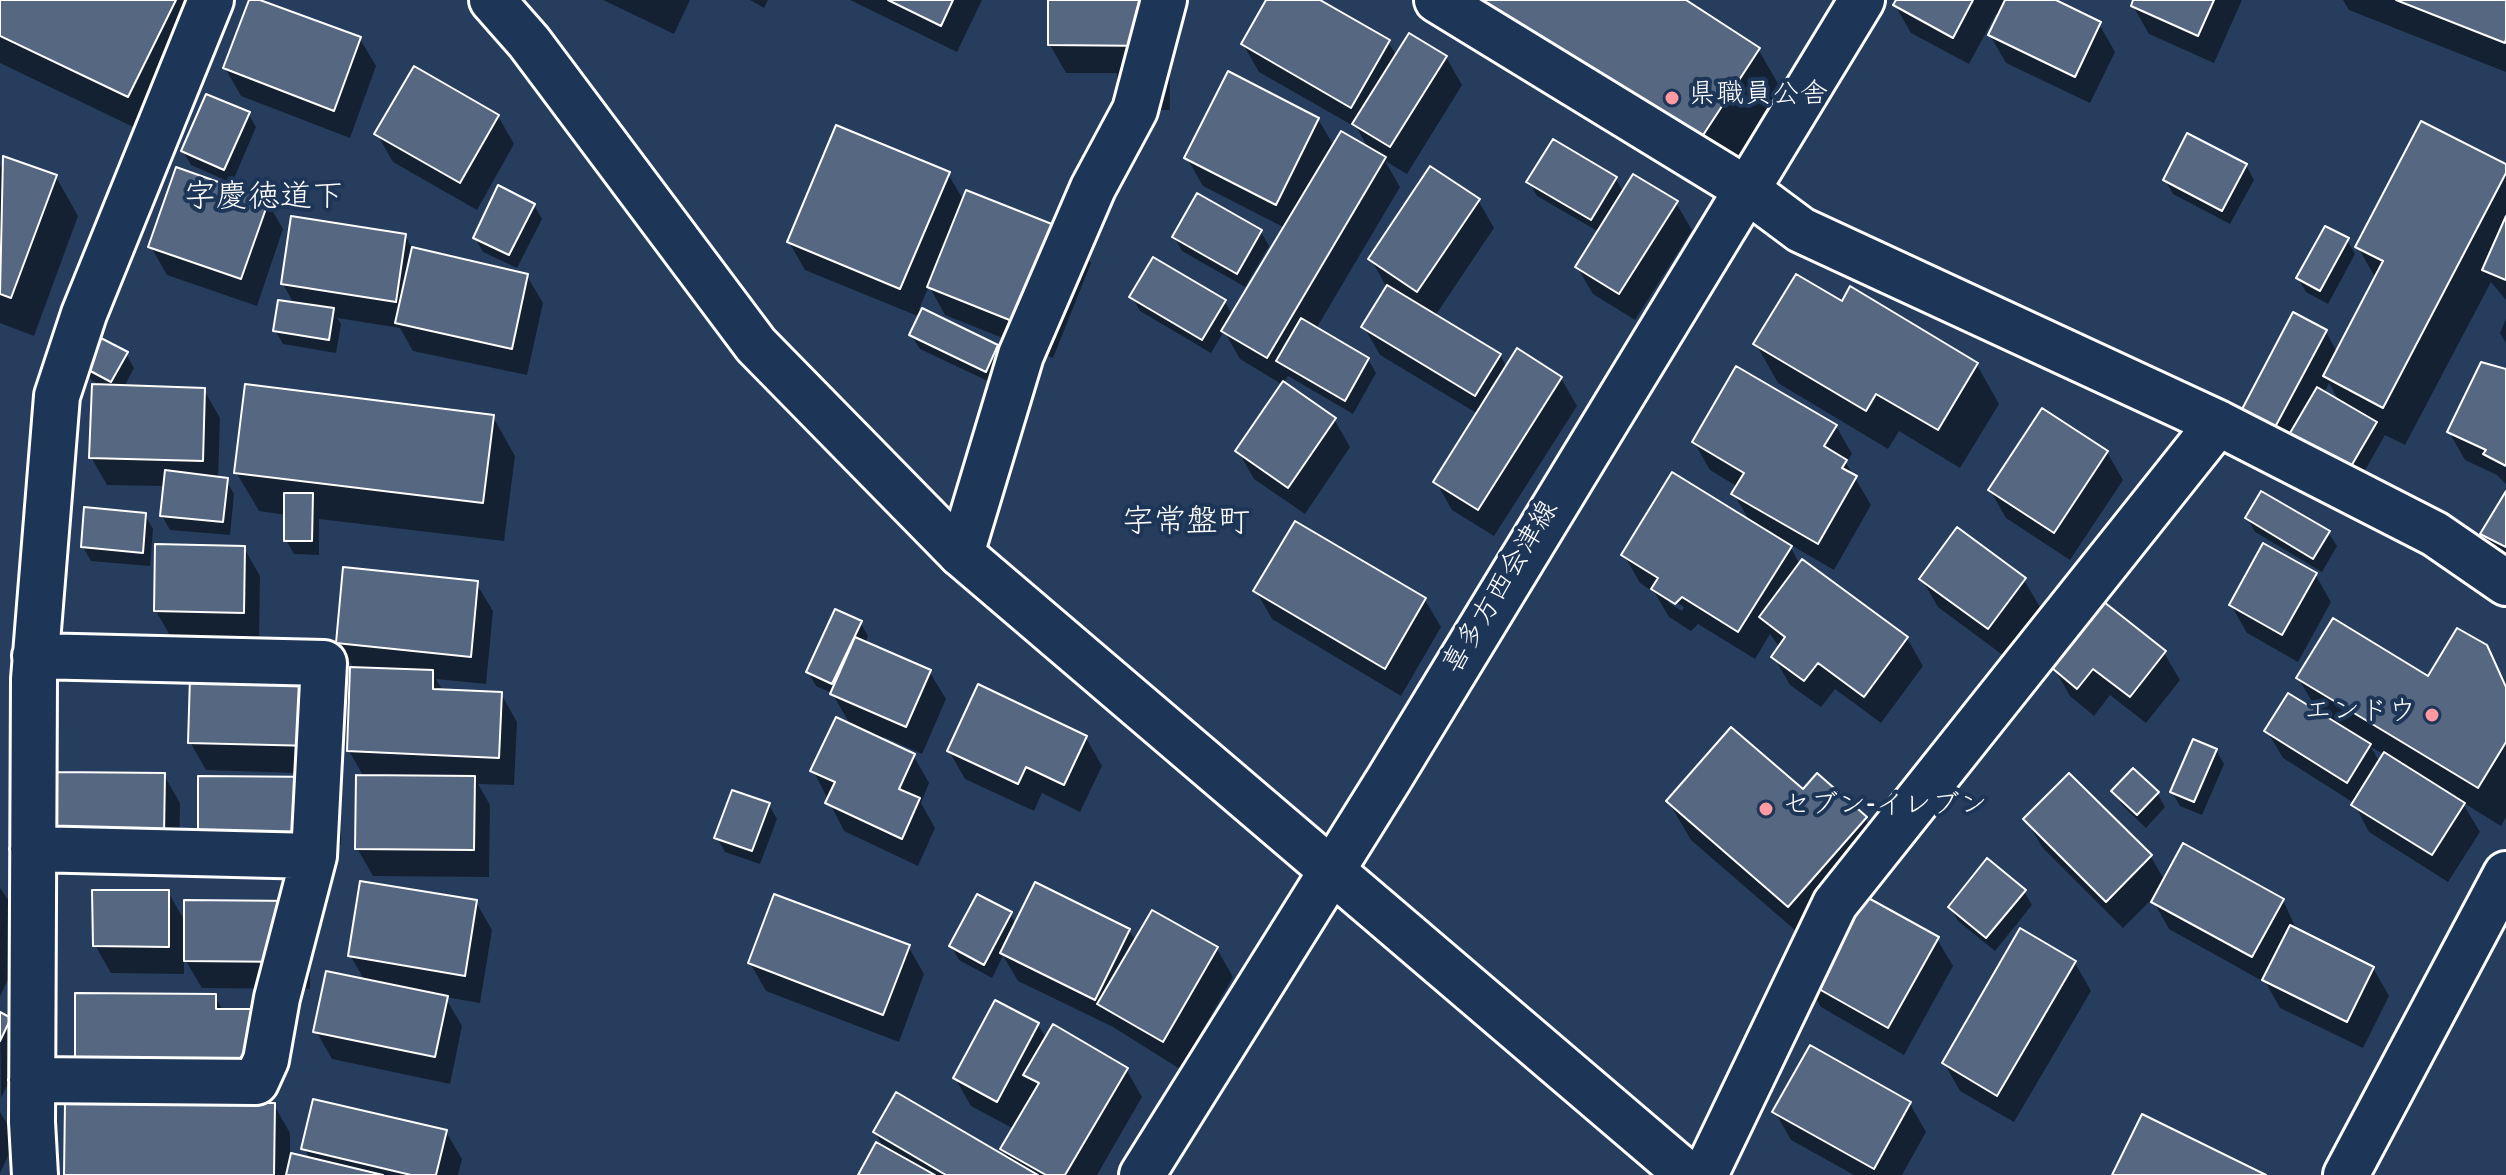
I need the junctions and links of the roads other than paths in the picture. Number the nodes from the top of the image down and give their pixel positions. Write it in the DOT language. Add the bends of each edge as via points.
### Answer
graph roads {
  1 [pos="211,0"];
  2 [pos="492,0"];
  3 [pos="1164,0"];
  4 [pos="1437,0"];
  5 [pos="1862,0"];
  6 [pos="1746,189"];
  7 [pos="2218,423"];
  8 [pos="961,554"];
  9 [pos="2506,583"];
  10 [pos="35,656"];
  11 [pos="33,849"];
  12 [pos="314,856"];
  13 [pos="1334,869"];
  14 [pos="2506,874"];
  15 [pos="32,1080"];
  16 [pos="35,1175"];
  17 [pos="1142,1175"];
  18 [pos="1688,1175"];
  19 [pos="1705,1175"];
  20 [pos="2346,1175"];
  1 -- 10 [label="street" via="84,314 57,396"];
  2 -- 8 [label="street" via="756,345"];
  3 -- 8 [label="street" via="1135,110 1093,188 1021,355"];
  4 -- 6 [label="street"];
  5 -- 6 [label="street, 喜多方西会津線"];
  6 -- 7 [label="street" via="1801,230"];
  6 -- 13 [label="street, 喜多方西会津線"];
  7 -- 9 [label="street" via="2435,534"];
  7 -- 19 [label="street" via="1835,904"];
  8 -- 13 [label="street"];
  10 -- 11 [label="street"];
  10 -- 12 [label="street" via="324,663"];
  11 -- 12 [label="street"];
  11 -- 15 [label="street"];
  12 -- 15 [label="street" via="266,1060 256,1082"];
  13 -- 17 [label="street, 喜多方西会津線"];
  13 -- 18 [label="street"];
  14 -- 20 [label="street"];
  15 -- 16 [label="street"];
}
